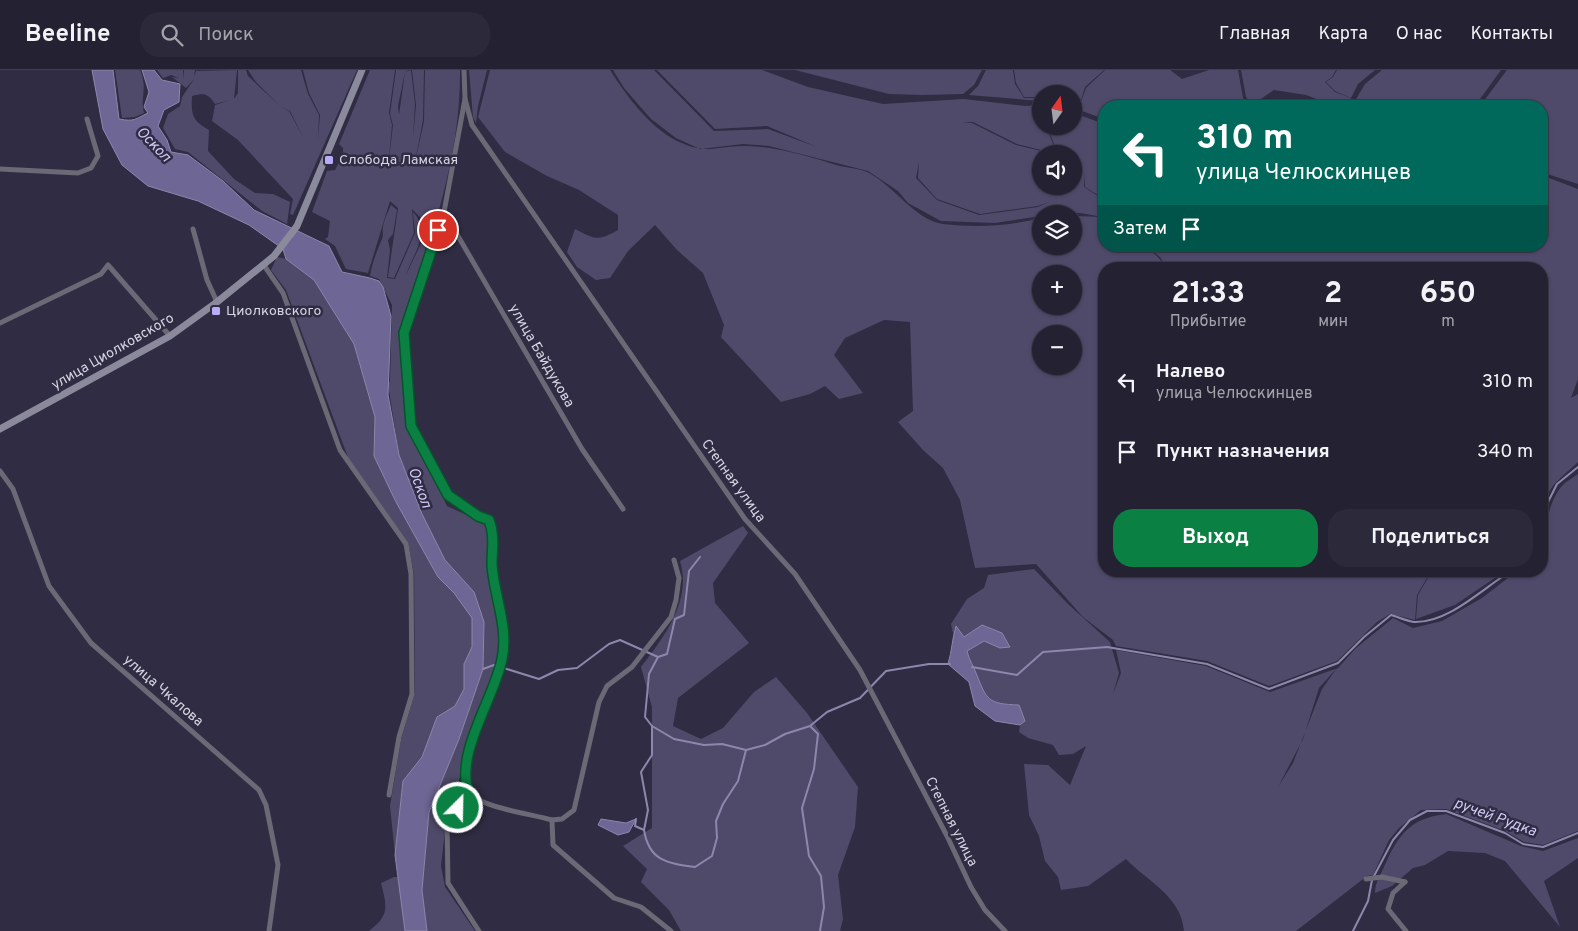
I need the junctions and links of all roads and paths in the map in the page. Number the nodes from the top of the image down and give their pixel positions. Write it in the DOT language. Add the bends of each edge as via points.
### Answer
graph roads {
  1 [pos="362,70"];
  2 [pos="464,70"];
  3 [pos="465,99"];
  4 [pos="87,119"];
  5 [pos="0,169"];
  6 [pos="444,212"];
  7 [pos="193,229"];
  8 [pos="263,264"];
  9 [pos="217,302"];
  10 [pos="0,322"];
  11 [pos="170,336"];
  12 [pos="0,429"];
  13 [pos="0,471"];
  14 [pos="623,509"];
  15 [pos="674,560"];
  16 [pos="469,793"];
  17 [pos="389,795"];
  18 [pos="552,820"];
  19 [pos="1366,879"];
  20 [pos="269,931"];
  21 [pos="479,931"];
  22 [pos="671,931"];
  23 [pos="1005,931"];
  24 [pos="1406,931"];
  1 -- 8 [label="main road, улица Циолковского" via="296,226 280,249"];
  2 -- 3 [label="street, Степная улица"];
  3 -- 6 [label="street"];
  3 -- 23 [label="street, Степная улица" via="472,125 745,519 795,574 874,692 971,887 985,910"];
  4 -- 5 [label="street" via="98,156 91,168 78,173"];
  6 -- 14 [label="street, улица Байдукова" via="582,449"];
  6 -- 16 [label="street" via="404,333 411,426 448,495 489,520 493,531 492,566 504,634 499,673 478,723 465,770"];
  7 -- 9 [label="street" via="207,280"];
  8 -- 9 [label="main road, улица Циолковского"];
  8 -- 17 [label="street" via="283,293 340,450 406,544 411,574 412,694 399,737"];
  9 -- 11 [label="main road, улица Циолковского"];
  10 -- 11 [label="street" via="101,274 108,265"];
  11 -- 12 [label="main road, улица Циолковского"];
  13 -- 20 [label="street, улица Чкалова" via="13,489 49,586 92,643 259,790 266,805 278,865"];
  15 -- 18 [label="street" via="680,578 671,617 632,667 608,686 599,702 574,810 562,819"];
  16 -- 18 [label="street" via="481,802"];
  16 -- 21 [label="street" via="446,822 448,883"];
  18 -- 22 [label="street" via="553,845 614,898 642,907"];
  19 -- 24 [label="street" via="1382,877 1405,882 1393,893 1388,909"];
}
